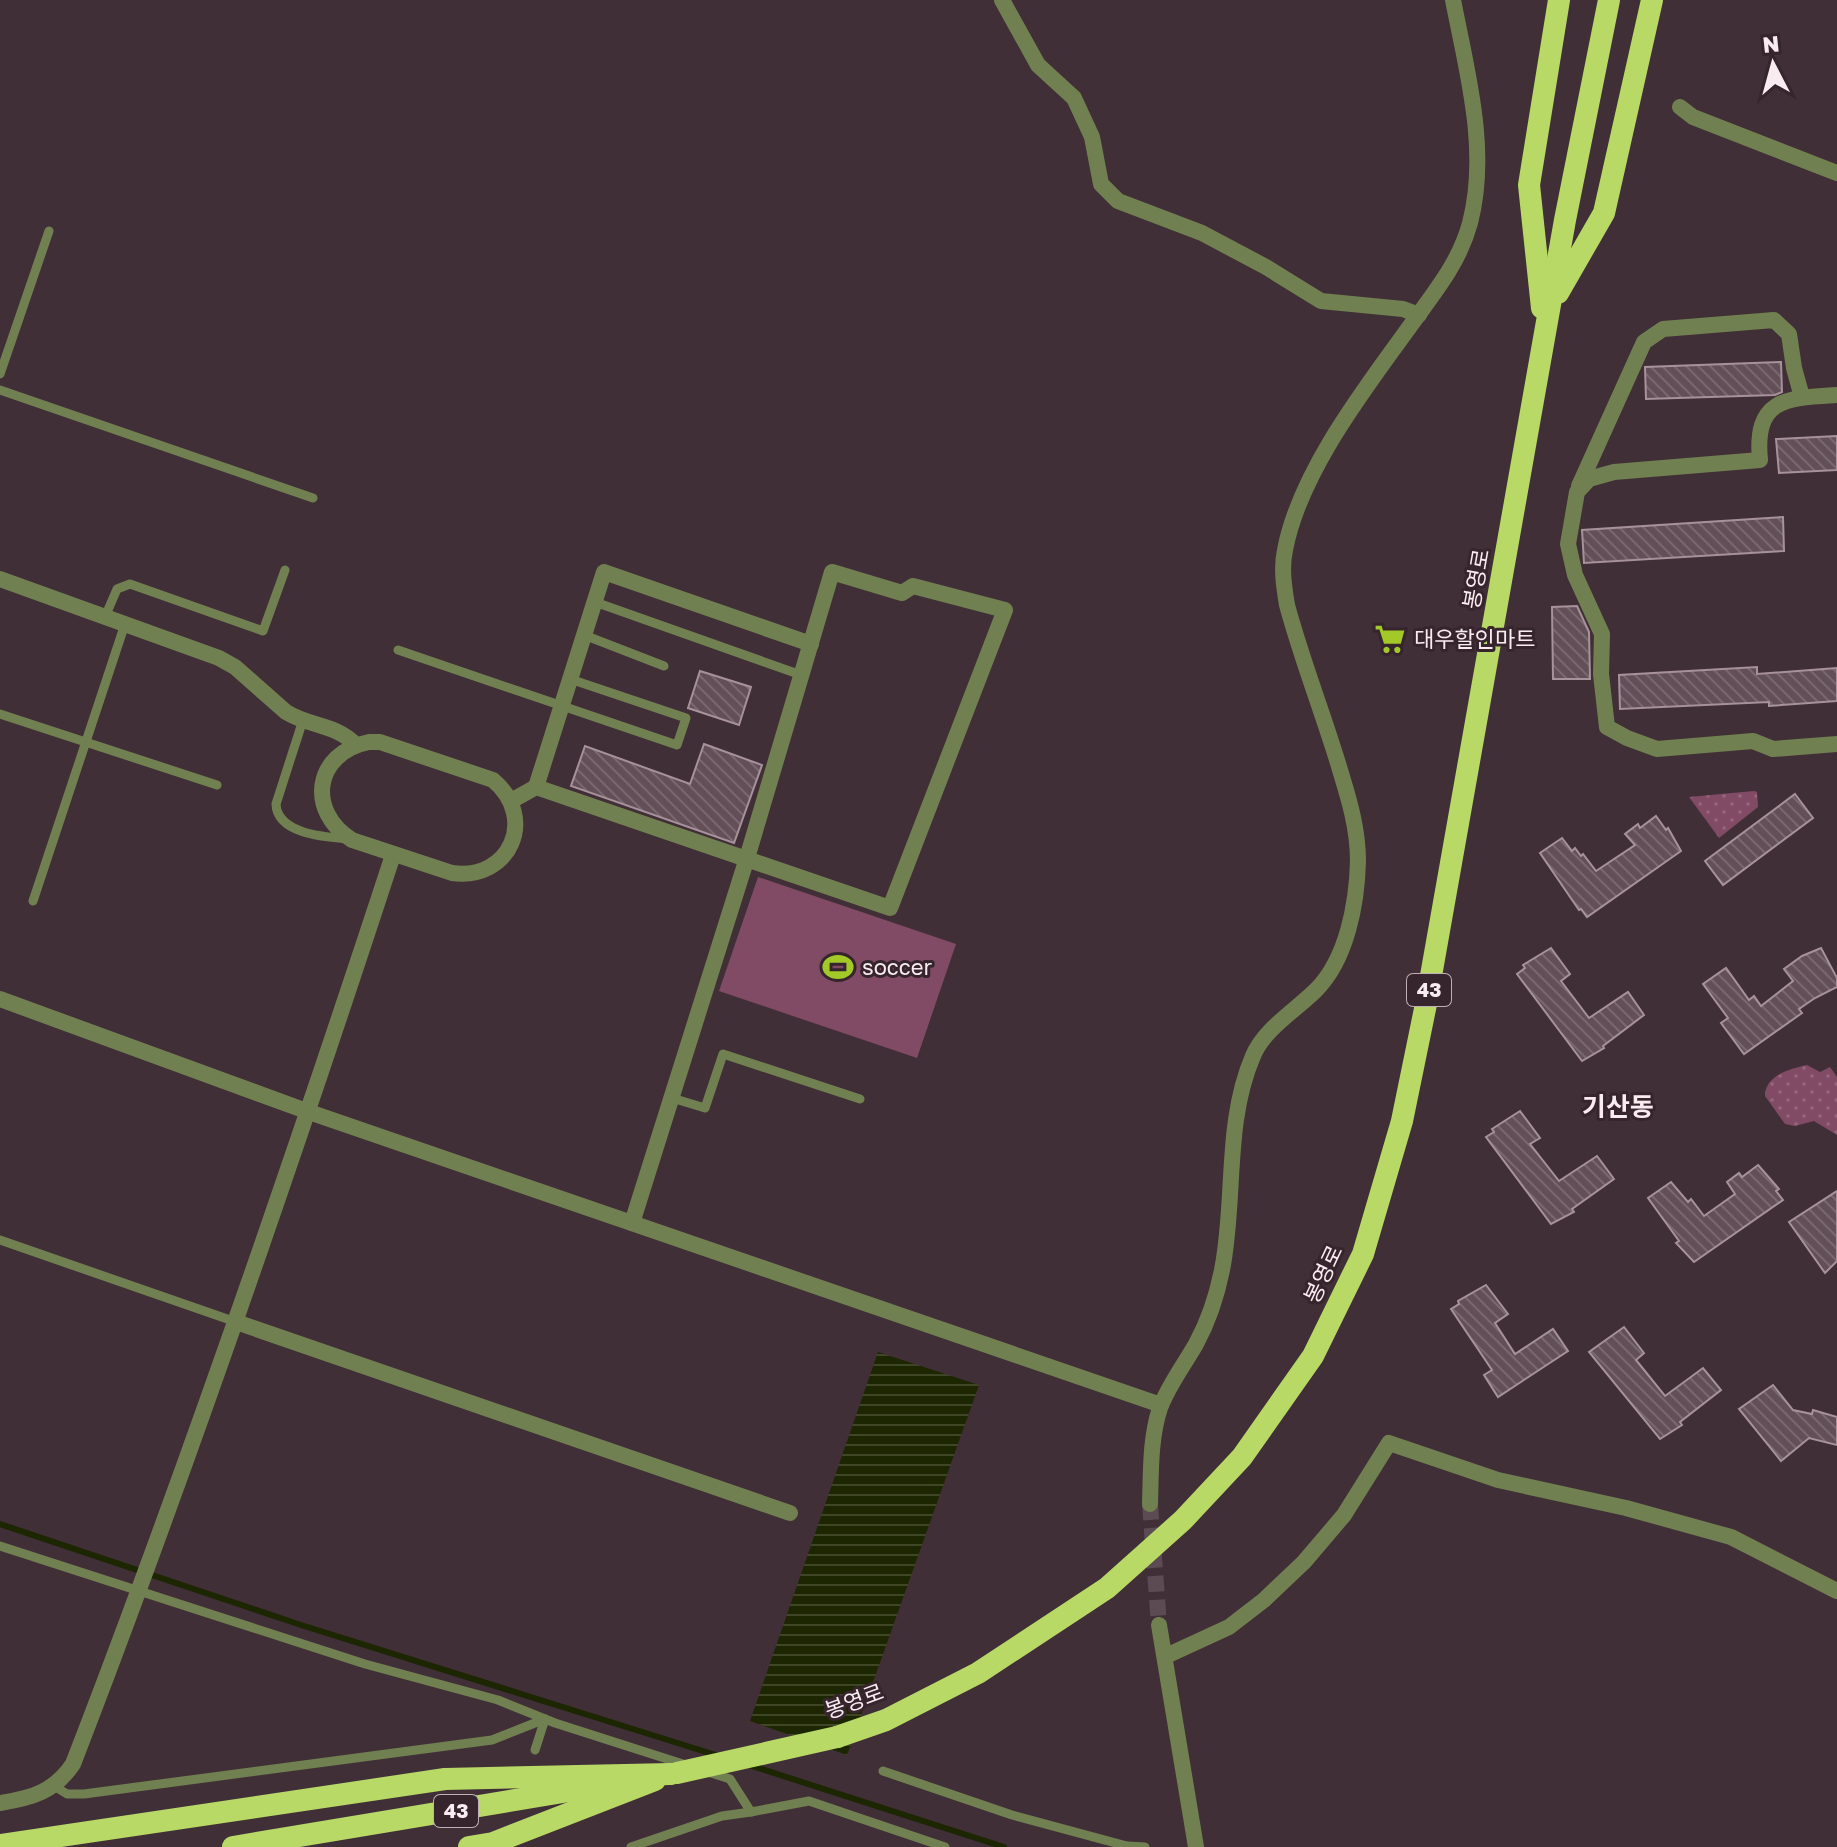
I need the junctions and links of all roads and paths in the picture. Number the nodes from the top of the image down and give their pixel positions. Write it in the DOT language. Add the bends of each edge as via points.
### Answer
graph roads {
  1 [pos="1002,0"];
  2 [pos="1453,0"];
  3 [pos="1559,0"];
  4 [pos="1609,0"];
  5 [pos="1652,0"];
  6 [pos="1680,107"];
  7 [pos="1837,173"];
  8 [pos="49,231"];
  9 [pos="1550,306"];
  10 [pos="1419,315"];
  11 [pos="1545,336"];
  12 [pos="0,374"];
  13 [pos="0,390"];
  14 [pos="1837,395"];
  15 [pos="1802,397"];
  16 [pos="1577,492"];
  17 [pos="313,498"];
  18 [pos="285,570"];
  19 [pos="0,579"];
  20 [pos="595,602"];
  21 [pos="105,617"];
  22 [pos="125,624"];
  23 [pos="584,635"];
  24 [pos="811,644"];
  25 [pos="398,650"];
  26 [pos="664,666"];
  27 [pos="801,675"];
  28 [pos="570,679"];
  29 [pos="561,706"];
  30 [pos="0,714"];
  31 [pos="303,720"];
  32 [pos="86,742"];
  33 [pos="1837,744"];
  34 [pos="356,745"];
  35 [pos="217,785"];
  36 [pos="536,787"];
  37 [pos="511,801"];
  38 [pos="352,840"];
  39 [pos="393,855"];
  40 [pos="747,858"];
  41 [pos="33,901"];
  42 [pos="0,999"];
  43 [pos="672,1098"];
  44 [pos="860,1099"];
  45 [pos="309,1112"];
  46 [pos="632,1223"];
  47 [pos="0,1240"];
  48 [pos="236,1322"];
  49 [pos="1161,1405"];
  50 [pos="1150,1504"];
  51 [pos="790,1513"];
  52 [pos="0,1546"];
  53 [pos="141,1587"];
  54 [pos="1837,1591"];
  55 [pos="1159,1625"];
  56 [pos="1166,1656"];
  57 [pos="545,1719"];
  58 [pos="535,1750"];
  59 [pos="883,1771"];
  60 [pos="674,1774"];
  61 [pos="54,1786"];
  62 [pos="0,1803"];
  63 [pos="751,1812"];
  64 [pos="0,1845"];
  65 [pos="233,1847"];
  66 [pos="469,1847"];
  67 [pos="631,1847"];
  68 [pos="945,1847"];
  69 [pos="1145,1847"];
  70 [pos="1196,1847"];
  1 -- 10 [label="street" via="1038,65 1074,98 1092,137 1101,184 1118,201 1202,233 1321,301"];
  2 -- 10 [label="street" via="1478,151 1475,190 1470,224 1455,263"];
  3 -- 11 [label="highway" via="1529,185"];
  4 -- 9 [label="highway, 봉영로 / 43"];
  5 -- 9 [label="highway" via="1604,213"];
  6 -- 7 [label="street" via="1693,117"];
  8 -- 12 [label="lane"];
  9 -- 11 [label="highway, 봉영로 / 43"];
  10 -- 49 [label="street" via="1333,436 1309,481 1285,550 1287,605 1354,817 1355,896 1337,956 1318,988 1255,1050 1240,1091 1222,1271 1198,1341"];
  11 -- 60 [label="highway, 봉영로 / 43, bridge" via="1402,1121 1363,1254 1313,1356 1242,1457 1183,1520 1107,1588 978,1673 886,1720 837,1737"];
  13 -- 17 [label="lane"];
  14 -- 15 [label="street"];
  15 -- 16 [label="street" via="1783,401 1766,415 1758,437 1760,460 1614,472 1589,479"];
  15 -- 16 [label="street" via="1789,334 1774,320 1663,329 1644,342"];
  16 -- 33 [label="street" via="1568,544 1575,575 1602,634 1607,727 1657,749 1753,741 1773,749"];
  18 -- 21 [label="lane" via="263,631 130,584 117,589"];
  19 -- 21 [label="street"];
  20 -- 23 [label="street"];
  20 -- 24 [label="street" via="604,572"];
  20 -- 27 [label="lane"];
  21 -- 22 [label="street"];
  22 -- 31 [label="street" via="219,658"];
  22 -- 32 [label="lane"];
  23 -- 26 [label="lane"];
  23 -- 28 [label="street"];
  24 -- 27 [label="street"];
  24 -- 40 [label="street" via="832,572 902,593 913,586 1005,610 890,908"];
  25 -- 29 [label="lane"];
  27 -- 40 [label="street"];
  28 -- 29 [label="street"];
  28 -- 29 [label="lane" via="686,718 677,745"];
  29 -- 36 [label="street"];
  30 -- 32 [label="lane"];
  31 -- 34 [label="street" via="331,727"];
  31 -- 38 [label="lane" via="276,811 288,825 321,837"];
  32 -- 35 [label="lane"];
  32 -- 41 [label="lane"];
  34 -- 37 [label="street" via="380,742 493,780"];
  34 -- 38 [label="street" via="331,763 322,792 330,821"];
  36 -- 37 [label="street"];
  36 -- 40 [label="street"];
  37 -- 39 [label="street" via="516,829 512,843 500,861 485,870 452,873"];
  38 -- 39 [label="street"];
  39 -- 45 [label="street"];
  40 -- 43 [label="street"];
  42 -- 45 [label="street"];
  43 -- 44 [label="lane" via="705,1108 723,1054"];
  43 -- 46 [label="street"];
  45 -- 46 [label="street"];
  45 -- 48 [label="street"];
  46 -- 49 [label="street"];
  47 -- 48 [label="lane"];
  48 -- 51 [label="street"];
  48 -- 53 [label="street"];
  49 -- 50 [label="street"];
  52 -- 53 [label="lane"];
  53 -- 57 [label="lane"];
  53 -- 61 [label="street" via="73,1764"];
  54 -- 56 [label="street" via="1731,1537 1498,1480 1389,1443 1344,1515 1304,1562 1229,1627"];
  55 -- 56 [label="street"];
  56 -- 70 [label="street"];
  57 -- 58 [label="lane"];
  57 -- 61 [label="lane" via="492,1740 84,1794 67,1794"];
  57 -- 63 [label="lane" via="730,1779"];
  59 -- 69 [label="lane" via="1012,1815"];
  60 -- 64 [label="highway" via="445,1779"];
  60 -- 65 [label="highway, 봉영로 / 43"];
  60 -- 66 [label="highway" via="493,1843"];
  61 -- 62 [label="street" via="33,1797"];
  63 -- 67 [label="lane" via="722,1816"];
  63 -- 68 [label="lane" via="809,1801"];
}
